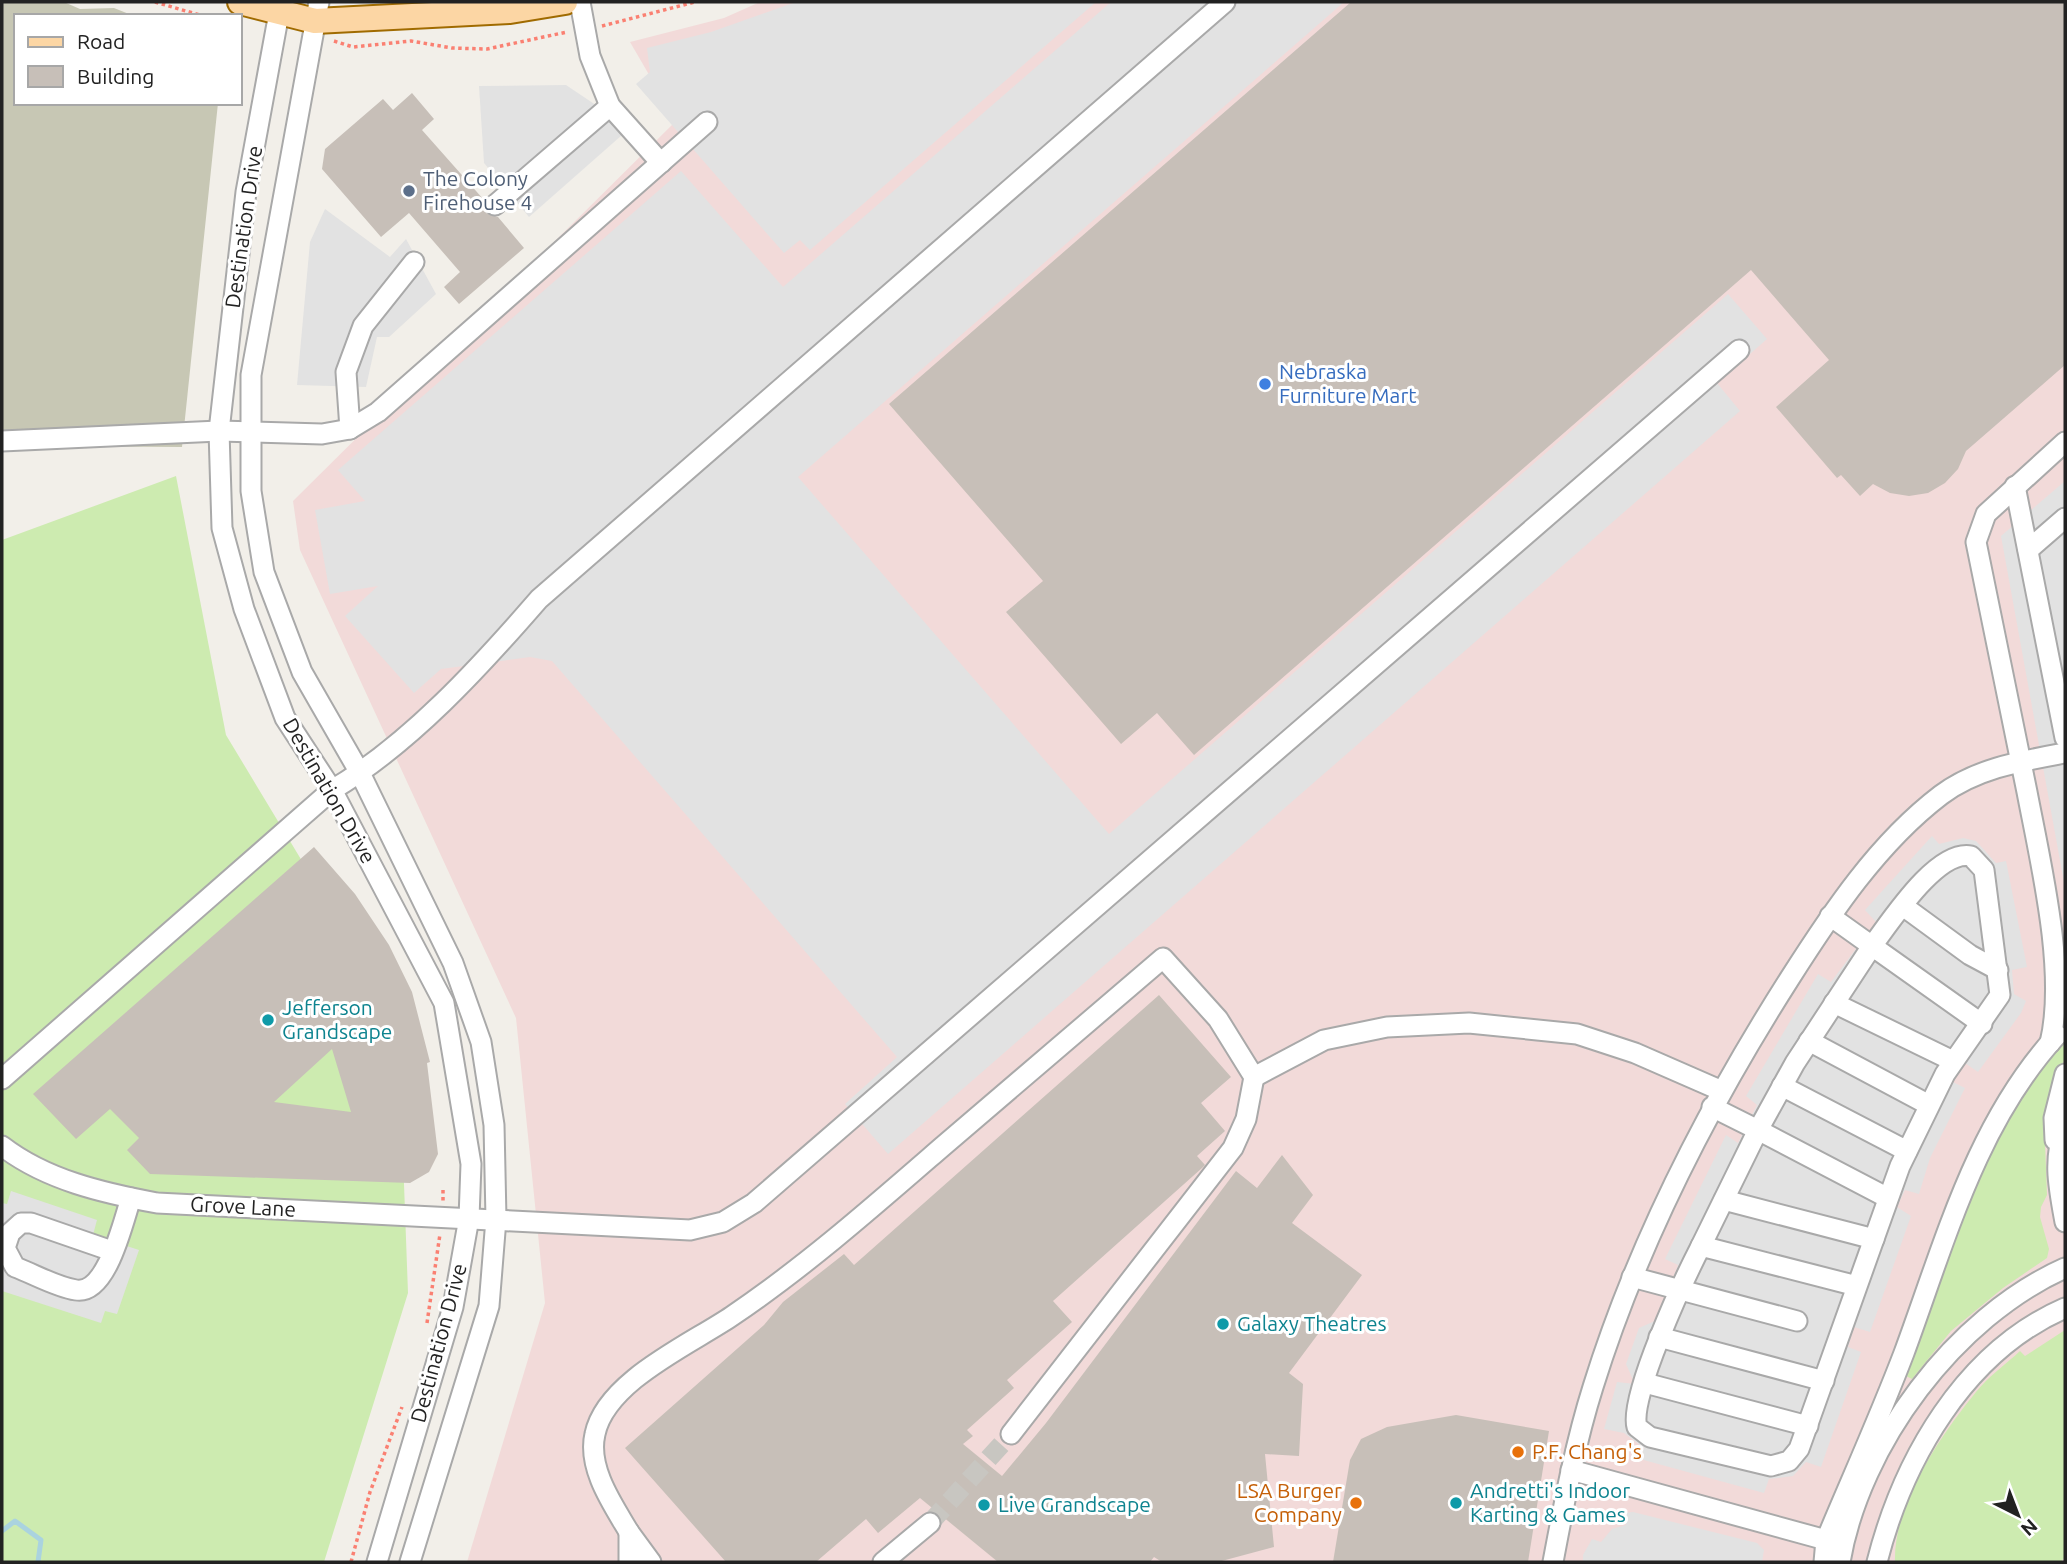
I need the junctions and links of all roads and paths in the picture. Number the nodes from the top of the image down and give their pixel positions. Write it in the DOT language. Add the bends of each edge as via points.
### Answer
graph roads {
  1 [pos="155,2"];
  2 [pos="240,2"];
  3 [pos="565,2"];
  4 [pos="580,2"];
  5 [pos="1225,2"];
  6 [pos="280,7"];
  7 [pos="317,11"];
  8 [pos="196,14"];
  9 [pos="610,106"];
  10 [pos="707,122"];
  11 [pos="661,163"];
  12 [pos="495,205"];
  13 [pos="414,262"];
  14 [pos="1739,350"];
  15 [pos="350,429"];
  16 [pos="219,431"];
  17 [pos="251,433"];
  18 [pos="2,441"];
  19 [pos="2065,442"];
  20 [pos="2015,486"];
  21 [pos="2065,518"];
  22 [pos="2028,550"];
  23 [pos="2065,738"];
  24 [pos="2065,753"];
  25 [pos="2021,762"];
  26 [pos="360,773"];
  27 [pos="332,790"];
  28 [pos="2048,896"];
  29 [pos="1903,906"];
  30 [pos="1830,916"];
  31 [pos="1872,946"];
  32 [pos="2065,952"];
  33 [pos="1998,970"];
  34 [pos="1834,1003"];
  35 [pos="1982,1024"];
  36 [pos="2065,1026"];
  37 [pos="1809,1041"];
  38 [pos="2050,1043"];
  39 [pos="1953,1061"];
  40 [pos="2065,1074"];
  41 [pos="1254,1077"];
  42 [pos="2,1079"];
  43 [pos="1782,1086"];
  44 [pos="1717,1099"];
  45 [pos="1929,1105"];
  46 [pos="2065,1124"];
  47 [pos="1758,1130"];
  48 [pos="2,1146"];
  49 [pos="1908,1151"];
  50 [pos="2056,1151"];
  51 [pos="443,1190"];
  52 [pos="131,1198"];
  53 [pos="1888,1198"];
  54 [pos="1724,1200"];
  55 [pos="443,1217"];
  56 [pos="469,1218"];
  57 [pos="496,1219"];
  58 [pos="2065,1222"];
  59 [pos="1874,1239"];
  60 [pos="1701,1246"];
  61 [pos="113,1251"];
  62 [pos="2065,1268"];
  63 [pos="1632,1277"];
  64 [pos="1857,1286"];
  65 [pos="1678,1290"];
  66 [pos="2062,1310"];
  67 [pos="1797,1321"];
  68 [pos="425,1331"];
  69 [pos="1659,1337"];
  70 [pos="1824,1381"];
  71 [pos="1645,1383"];
  72 [pos="402,1406"];
  73 [pos="1808,1426"];
  74 [pos="1011,1434"];
  75 [pos="1571,1470"];
  76 [pos="930,1523"];
  77 [pos="629,1532"];
  78 [pos="1826,1540"];
  79 [pos="351,1562"];
  80 [pos="377,1562"];
  81 [pos="410,1562"];
  82 [pos="629,1562"];
  83 [pos="651,1562"];
  84 [pos="883,1562"];
  85 [pos="1553,1562"];
  86 [pos="1824,1562"];
  87 [pos="1840,1562"];
  88 [pos="1877,1562"];
  1 -- 8 [label="path"];
  2 -- 6 [label="main road"];
  3 -- 7 [label="main road" via="510,11"];
  4 -- 9 [label="street" via="590,56"];
  5 -- 26 [label="street" via="539,599 482,664"];
  6 -- 7 [label="main road"];
  6 -- 16 [label="street, Destination Drive" via="246,192"];
  7 -- 17 [label="street, Destination Drive" via="251,375"];
  9 -- 11 [label="street"];
  9 -- 12 [label="street"];
  10 -- 11 [label="street"];
  11 -- 15 [label="street" via="378,412"];
  13 -- 15 [label="street" via="363,326 346,372"];
  14 -- 57 [label="street, Grove Lane" via="754,1203 723,1222 690,1230"];
  15 -- 17 [label="street" via="322,435"];
  16 -- 17 [label="street"];
  16 -- 18 [label="street"];
  16 -- 27 [label="street, Destination Drive" via="222,527 244,608 285,718"];
  17 -- 26 [label="street, Destination Drive" via="251,491 264,572 302,672"];
  19 -- 20 [label="street"];
  20 -- 22 [label="street"];
  20 -- 25 [label="street" via="1986,514 1976,542"];
  21 -- 22 [label="street"];
  22 -- 23 [label="street"];
  24 -- 25 [label="street"];
  25 -- 28 [label="street"];
  25 -- 30 [label="street" via="1967,779 1941,795 1870,864"];
  26 -- 27 [label="street"];
  26 -- 57 [label="street, Destination Drive" via="453,962 481,1042 494,1125"];
  27 -- 42 [label="street"];
  27 -- 56 [label="street, Destination Drive" via="444,1003 471,1164"];
  28 -- 32 [label="street"];
  28 -- 38 [label="street" via="2060,986 2058,1019"];
  29 -- 31 [label="street"];
  29 -- 33 [label="street"];
  29 -- 33 [label="street" via="1952,857 1971,856 1984,870"];
  30 -- 31 [label="street"];
  30 -- 44 [label="street"];
  31 -- 34 [label="street"];
  31 -- 35 [label="street"];
  33 -- 35 [label="street" via="2000,995"];
  34 -- 37 [label="street"];
  34 -- 39 [label="street"];
  35 -- 39 [label="street"];
  36 -- 38 [label="street"];
  37 -- 43 [label="street"];
  37 -- 45 [label="street"];
  38 -- 78 [label="street" via="2003,1105 1978,1154 1889,1392"];
  39 -- 45 [label="street"];
  40 -- 50 [label="street" via="2054,1118"];
  41 -- 44 [label="street" via="1324,1040 1387,1027 1469,1023 1577,1034 1635,1053"];
  41 -- 74 [label="street" via="1233,1148"];
  41 -- 77 [label="street" via="1218,1019 1163,958 825,1246 733,1315 631,1381 606,1410 594,1434 602,1484"];
  43 -- 47 [label="street"];
  43 -- 49 [label="street"];
  44 -- 47 [label="street"];
  44 -- 63 [label="street"];
  45 -- 49 [label="street"];
  46 -- 50 [label="street"];
  47 -- 53 [label="street"];
  47 -- 54 [label="street"];
  48 -- 52 [label="street, Grove Lane" via="57,1176 105,1194"];
  49 -- 53 [label="street"];
  50 -- 58 [label="street"];
  51 -- 55 [label="path"];
  52 -- 55 [label="street, Grove Lane"];
  52 -- 61 [label="street"];
  53 -- 59 [label="street"];
  54 -- 59 [label="street"];
  54 -- 60 [label="street"];
  55 -- 56 [label="street, Grove Lane"];
  55 -- 68 [label="path"];
  56 -- 57 [label="street, Grove Lane"];
  56 -- 80 [label="street, Destination Drive" via="453,1307"];
  57 -- 81 [label="street, Destination Drive" via="489,1306"];
  59 -- 64 [label="street"];
  60 -- 64 [label="street"];
  60 -- 65 [label="street"];
  61 -- 61 [label="street" via="103,1276 91,1289 77,1290 15,1267 5,1248 10,1233 21,1223 31,1223"];
  62 -- 87 [label="street" via="2040,1280 1962,1339 1917,1391 1856,1500"];
  63 -- 65 [label="street"];
  63 -- 75 [label="street" via="1592,1389"];
  64 -- 70 [label="street"];
  65 -- 67 [label="street"];
  65 -- 69 [label="street"];
  66 -- 88 [label="street" via="1993,1358 1932,1430 1900,1488"];
  69 -- 70 [label="street"];
  69 -- 71 [label="street"];
  70 -- 73 [label="street"];
  71 -- 73 [label="street"];
  71 -- 73 [label="street" via="1635,1421 1650,1437 1781,1466 1795,1456"];
  72 -- 79 [label="path" via="370,1492"];
  75 -- 78 [label="street"];
  75 -- 85 [label="street"];
  76 -- 84 [label="street"];
  77 -- 82 [label="street"];
  77 -- 83 [label="street"];
  78 -- 86 [label="street"];
}
